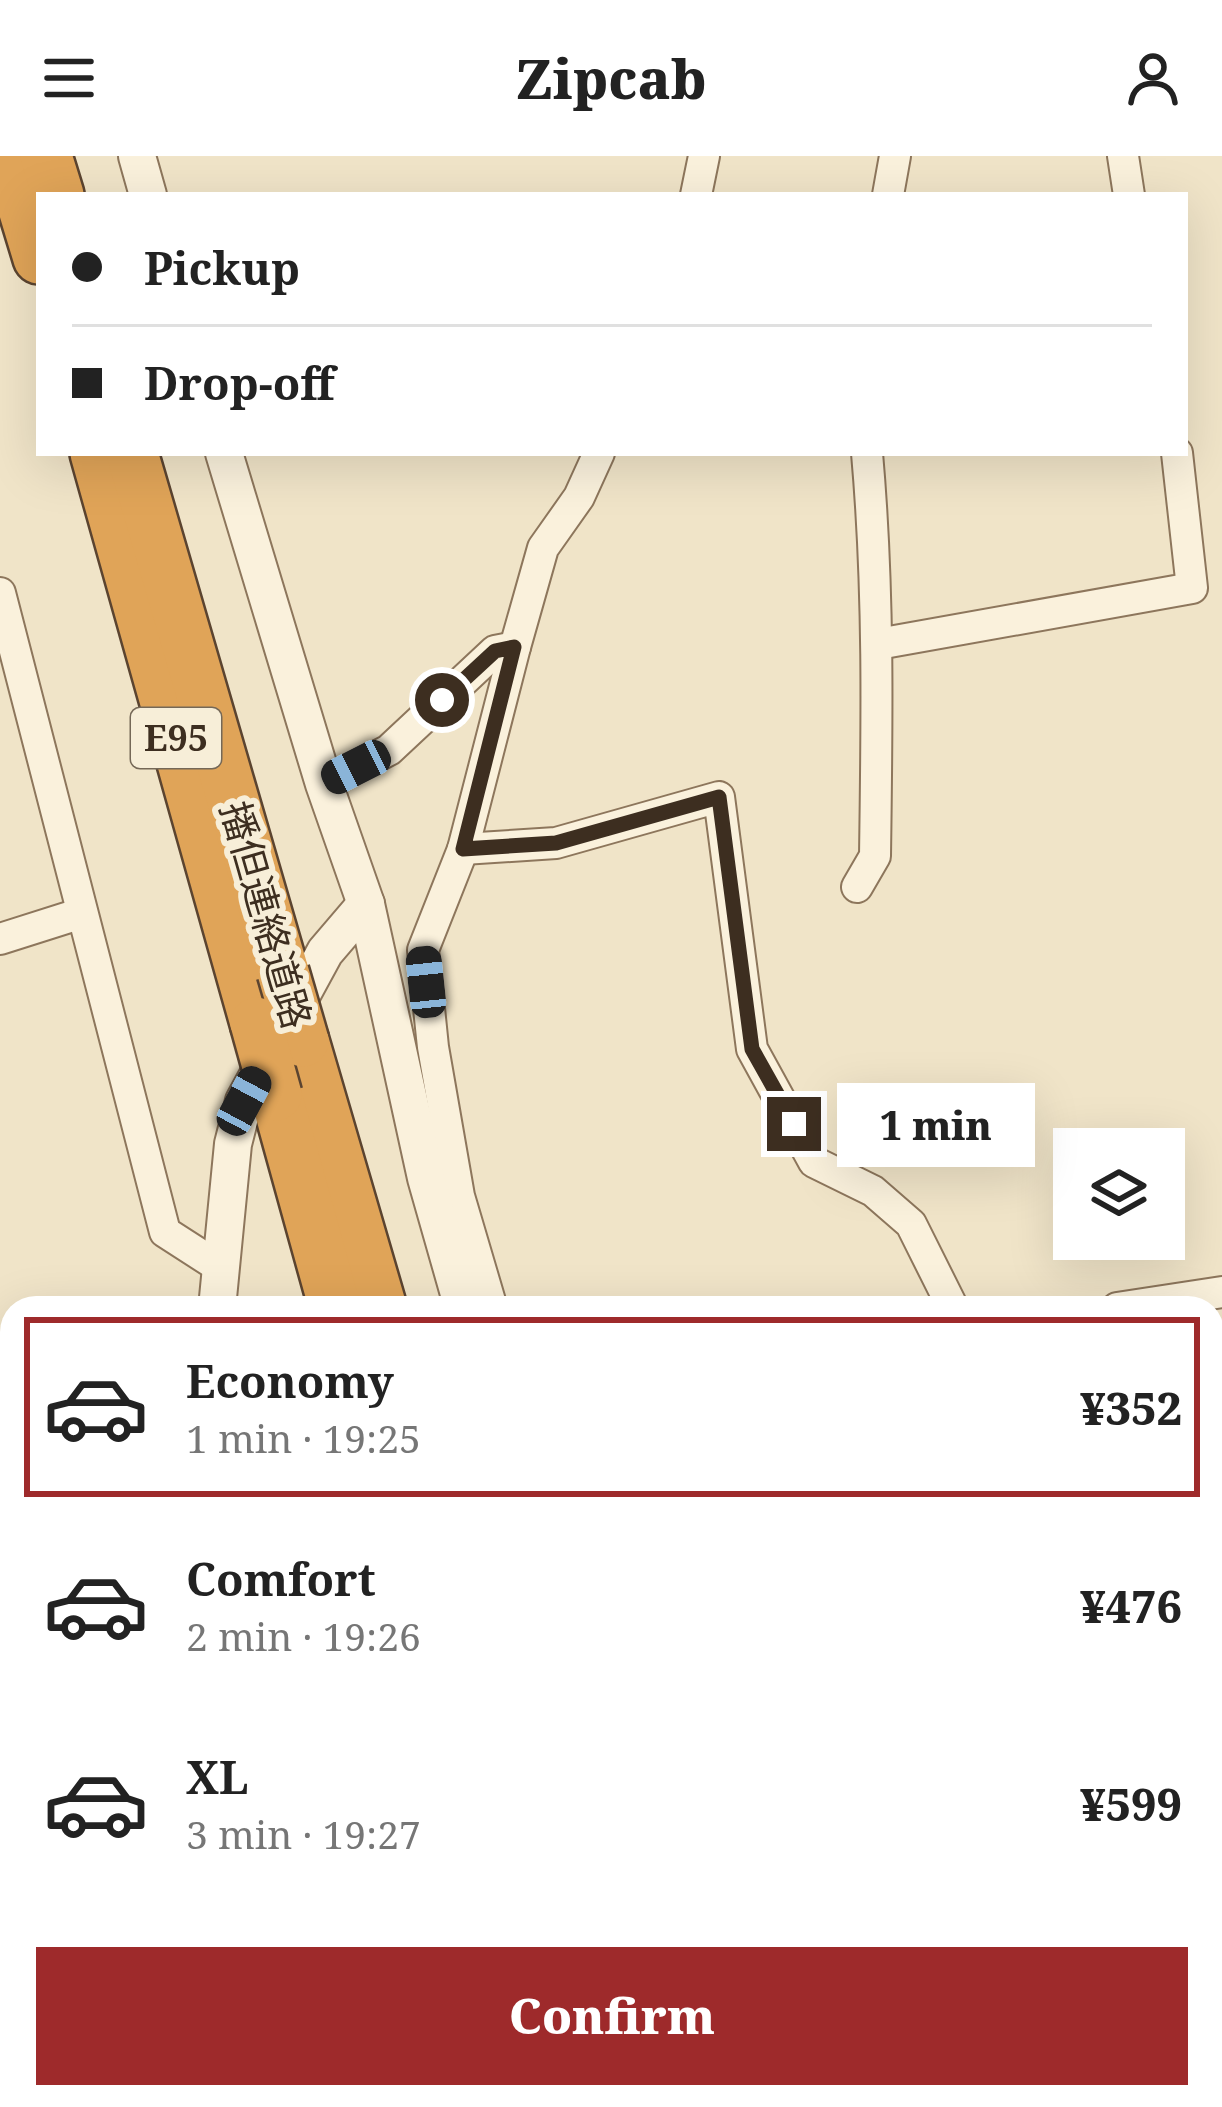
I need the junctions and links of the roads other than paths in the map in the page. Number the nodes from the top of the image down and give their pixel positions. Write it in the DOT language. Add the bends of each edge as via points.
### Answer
graph roads {
  1 [pos="8,156"];
  2 [pos="46,156"];
  3 [pos="136,156"];
  4 [pos="704,156"];
  5 [pos="896,156"];
  6 [pos="1123,156"];
  7 [pos="57,192"];
  8 [pos="147,192"];
  9 [pos="698,192"];
  10 [pos="889,192"];
  11 [pos="1129,192"];
  12 [pos="36,248"];
  13 [pos="97,456"];
  14 [pos="134,456"];
  15 [pos="225,456"];
  16 [pos="598,456"];
  17 [pos="867,456"];
  18 [pos="1177,456"];
  19 [pos="0,593"];
  20 [pos="878,644"];
  21 [pos="514,647"];
  22 [pos="324,784"];
  23 [pos="463,849"];
  24 [pos="857,886"];
  25 [pos="366,904"];
  26 [pos="82,913"];
  27 [pos="0,939"];
  28 [pos="221,1268"];
  29 [pos="218,1296"];
  30 [pos="332,1296"];
  31 [pos="377,1296"];
  32 [pos="460,1296"];
  33 [pos="489,1296"];
  34 [pos="947,1296"];
  1 -- 12 [label="highway"];
  2 -- 7 [label="highway"];
  3 -- 8 [label="street"];
  4 -- 9 [label="street"];
  5 -- 10 [label="street"];
  6 -- 11 [label="street"];
  13 -- 30 [label="highway, 播但連絡道路 / E95, bridge"];
  14 -- 31 [label="highway, 播但連絡道路 / E95, bridge"];
  15 -- 22 [label="street"];
  16 -- 21 [label="street" via="543,548"];
  17 -- 20 [label="street"];
  18 -- 20 [label="street" via="1192,588"];
  19 -- 26 [label="street"];
  20 -- 24 [label="street" via="874,856"];
  21 -- 22 [label="street" via="495,651 389,750"];
  21 -- 23 [label="street"];
  22 -- 25 [label="street"];
  23 -- 33 [label="street" via="423,950 460,1196"];
  23 -- 34 [label="street" via="556,843 719,797 752,1049 814,1162 873,1191 911,1224"];
  25 -- 28 [label="street" via="325,952 244,1101"];
  25 -- 32 [label="street"];
  26 -- 27 [label="street"];
  26 -- 28 [label="street" via="165,1232"];
  28 -- 29 [label="street"];
}
